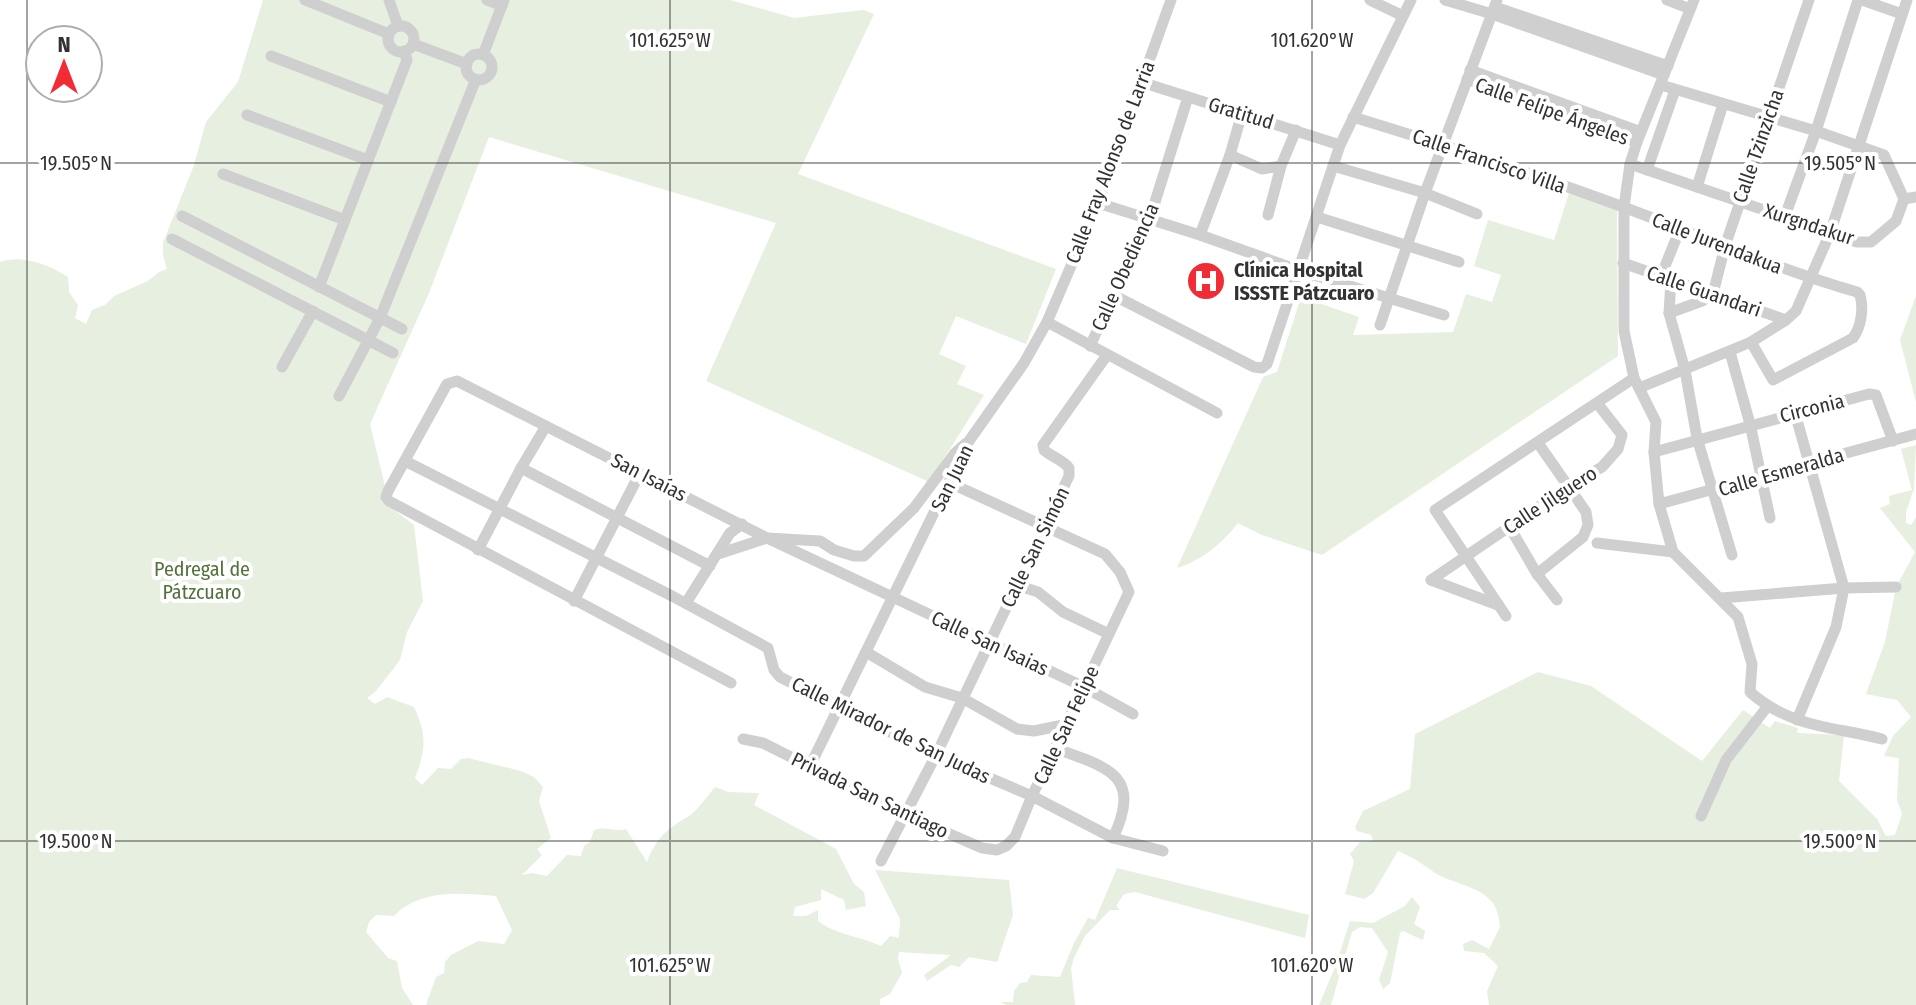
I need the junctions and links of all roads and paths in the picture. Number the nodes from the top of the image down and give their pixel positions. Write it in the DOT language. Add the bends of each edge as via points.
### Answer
graph roads {
  1 [pos="305,0"];
  2 [pos="389,0"];
  3 [pos="487,0"];
  4 [pos="1171,0"];
  5 [pos="1370,0"];
  6 [pos="1411,0"];
  7 [pos="1445,0"];
  8 [pos="1667,0"];
  9 [pos="1809,0"];
  10 [pos="1860,0"];
  11 [pos="1907,0"];
  12 [pos="503,3"];
  13 [pos="1692,4"];
  14 [pos="1495,7"];
  15 [pos="1902,14"];
  16 [pos="1403,16"];
  17 [pos="394,30"];
  18 [pos="409,47"];
  19 [pos="483,55"];
  20 [pos="271,56"];
  21 [pos="467,64"];
  22 [pos="1469,74"];
  23 [pos="1664,75"];
  24 [pos="476,79"];
  25 [pos="1141,82"];
  26 [pos="1675,90"];
  27 [pos="1188,97"];
  28 [pos="391,102"];
  29 [pos="1723,104"];
  30 [pos="1242,113"];
  31 [pos="247,115"];
  32 [pos="1353,117"];
  33 [pos="1768,117"];
  34 [pos="1296,130"];
  35 [pos="1816,131"];
  36 [pos="1639,137"];
  37 [pos="1340,145"];
  38 [pos="1444,145"];
  39 [pos="1858,145"];
  40 [pos="1230,155"];
  41 [pos="368,160"];
  42 [pos="1630,164"];
  43 [pos="1281,166"];
  44 [pos="1333,166"];
  45 [pos="1647,170"];
  46 [pos="223,174"];
  47 [pos="1697,187"];
  48 [pos="1425,193"];
  49 [pos="1910,198"];
  50 [pos="1740,201"];
  51 [pos="1098,203"];
  52 [pos="1624,207"];
  53 [pos="1477,214"];
  54 [pos="1268,215"];
  55 [pos="182,216"];
  56 [pos="1785,216"];
  57 [pos="1317,217"];
  58 [pos="1150,218"];
  59 [pos="345,220"];
  60 [pos="1680,229"];
  61 [pos="1830,233"];
  62 [pos="1200,235"];
  63 [pos="172,239"];
  64 [pos="1409,245"];
  65 [pos="1725,246"];
  66 [pos="1459,262"];
  67 [pos="1623,263"];
  68 [pos="1298,270"];
  69 [pos="1666,278"];
  70 [pos="1811,278"];
  71 [pos="319,287"];
  72 [pos="1713,294"];
  73 [pos="1113,295"];
  74 [pos="1390,297"];
  75 [pos="313,311"];
  76 [pos="1669,313"];
  77 [pos="1444,315"];
  78 [pos="380,318"];
  79 [pos="1786,320"];
  80 [pos="1047,322"];
  81 [pos="1380,325"];
  82 [pos="402,329"];
  83 [pos="369,341"];
  84 [pos="1751,342"];
  85 [pos="1090,346"];
  86 [pos="1730,352"];
  87 [pos="393,353"];
  88 [pos="1107,355"];
  89 [pos="282,367"];
  90 [pos="1685,370"];
  91 [pos="1637,383"];
  92 [pos="339,396"];
  93 [pos="1597,403"];
  94 [pos="1217,413"];
  95 [pos="1795,413"];
  96 [pos="1750,424"];
  97 [pos="546,426"];
  98 [pos="1916,434"];
  99 [pos="1697,438"];
  100 [pos="1898,440"];
  101 [pos="969,441"];
  102 [pos="1538,443"];
  103 [pos="1654,452"];
  104 [pos="405,461"];
  105 [pos="1810,463"];
  106 [pos="521,468"];
  107 [pos="640,473"];
  108 [pos="1761,477"];
  109 [pos="950,483"];
  110 [pos="1569,486"];
  111 [pos="1711,491"];
  112 [pos="1659,504"];
  113 [pos="499,510"];
  114 [pos="617,517"];
  115 [pos="1770,518"];
  116 [pos="742,524"];
  117 [pos="1509,526"];
  118 [pos="1046,527"];
  119 [pos="767,538"];
  120 [pos="1597,543"];
  121 [pos="478,550"];
  122 [pos="1673,552"];
  123 [pos="718,554"];
  124 [pos="1732,555"];
  125 [pos="1467,557"];
  126 [pos="596,558"];
  127 [pos="710,566"];
  128 [pos="846,573"];
  129 [pos="1537,574"];
  130 [pos="1016,585"];
  131 [pos="1896,587"];
  132 [pos="1844,588"];
  133 [pos="893,598"];
  134 [pos="1721,598"];
  135 [pos="1557,600"];
  136 [pos="574,601"];
  137 [pos="686,603"];
  138 [pos="1498,605"];
  139 [pos="1506,616"];
  140 [pos="1109,634"];
  141 [pos="989,643"];
  142 [pos="866,652"];
  143 [pos="731,683"];
  144 [pos="1084,687"];
  145 [pos="962,698"];
  146 [pos="839,707"];
  147 [pos="1767,707"];
  148 [pos="1133,714"];
  149 [pos="1797,720"];
  150 [pos="1068,724"];
  151 [pos="743,739"];
  152 [pos="1882,739"];
  153 [pos="1057,749"];
  154 [pos="936,755"];
  155 [pos="810,766"];
  156 [pos="1032,796"];
  157 [pos="906,815"];
  158 [pos="1701,816"];
  159 [pos="1113,838"];
  160 [pos="997,850"];
  161 [pos="1163,851"];
  162 [pos="881,861"];
  1 -- 17 [label="street"];
  2 -- 17 [label="street"];
  3 -- 12 [label="street"];
  4 -- 25 [label="street, Calle Fray Alonso de Larria"];
  5 -- 16 [label="street"];
  6 -- 16 [label="street"];
  7 -- 14 [label="street"];
  8 -- 13 [label="street"];
  9 -- 33 [label="street, Calle Tzinzicha"];
  10 -- 15 [label="street"];
  10 -- 35 [label="street"];
  11 -- 15 [label="street"];
  12 -- 19 [label="street"];
  13 -- 23 [label="street"];
  14 -- 22 [label="street"];
  14 -- 23 [label="street"];
  15 -- 39 [label="street"];
  16 -- 32 [label="street"];
  17 -- 18 [label="street" via="406,27 412,32"];
  17 -- 18 [label="street" via="390,45 396,50"];
  18 -- 21 [label="street"];
  18 -- 28 [label="street"];
  19 -- 21 [label="street"];
  19 -- 24 [label="street" via="492,71"];
  20 -- 28 [label="street"];
  21 -- 24 [label="street"];
  22 -- 36 [label="street, Calle Felipe Ángeles"];
  22 -- 38 [label="street"];
  23 -- 26 [label="street"];
  23 -- 36 [label="street"];
  24 -- 78 [label="street"];
  25 -- 27 [label="street, Gratitud"];
  25 -- 51 [label="street, Calle Fray Alonso de Larria"];
  26 -- 29 [label="street"];
  26 -- 45 [label="street"];
  27 -- 30 [label="street, Gratitud"];
  27 -- 58 [label="street, Calle Obediencia"];
  28 -- 41 [label="street"];
  29 -- 33 [label="street"];
  29 -- 47 [label="street"];
  30 -- 34 [label="street, Gratitud"];
  30 -- 40 [label="street"];
  31 -- 41 [label="street"];
  32 -- 37 [label="street"];
  32 -- 38 [label="street, Calle Francisco Villa"];
  33 -- 35 [label="street"];
  33 -- 50 [label="street, Calle Tzinzicha"];
  34 -- 37 [label="street, Gratitud"];
  34 -- 43 [label="street"];
  35 -- 39 [label="street"];
  35 -- 56 [label="street"];
  36 -- 42 [label="street"];
  37 -- 44 [label="street"];
  38 -- 48 [label="street"];
  38 -- 52 [label="street, Calle Francisco Villa"];
  39 -- 49 [label="street" via="1884,155 1898,190"];
  39 -- 61 [label="street"];
  40 -- 43 [label="street" via="1262,169"];
  40 -- 62 [label="street"];
  41 -- 59 [label="street"];
  42 -- 45 [label="street, Xurgndakur"];
  42 -- 52 [label="street"];
  43 -- 54 [label="street"];
  44 -- 48 [label="street"];
  44 -- 57 [label="street"];
  45 -- 47 [label="street, Xurgndakur"];
  46 -- 59 [label="street"];
  47 -- 50 [label="street, Xurgndakur"];
  48 -- 53 [label="street"];
  48 -- 64 [label="street"];
  49 -- 61 [label="street, Xurgndakur" via="1896,221 1871,242"];
  50 -- 56 [label="street, Xurgndakur"];
  50 -- 65 [label="street, Calle Tzinzicha"];
  51 -- 58 [label="street"];
  51 -- 80 [label="street, Calle Fray Alonso de Larria"];
  52 -- 60 [label="street, Calle Jurendakua"];
  52 -- 67 [label="street"];
  55 -- 71 [label="street"];
  56 -- 61 [label="street, Xurgndakur"];
  57 -- 64 [label="street"];
  57 -- 68 [label="street"];
  58 -- 62 [label="street"];
  58 -- 73 [label="street, Calle Obediencia"];
  59 -- 71 [label="street"];
  60 -- 65 [label="street, Calle Jurendakua"];
  60 -- 69 [label="street"];
  61 -- 70 [label="street"];
  62 -- 68 [label="street"];
  63 -- 75 [label="street"];
  64 -- 66 [label="street"];
  64 -- 74 [label="street"];
  65 -- 70 [label="street, Calle Jurendakua"];
  65 -- 72 [label="street, Calle Tzinzicha"];
  67 -- 69 [label="street, Calle Guandari"];
  67 -- 91 [label="street" via="1624,331"];
  68 -- 73 [label="street" via="1262,368"];
  68 -- 74 [label="street"];
  69 -- 72 [label="street, Calle Guandari"];
  69 -- 76 [label="street"];
  70 -- 79 [label="street"];
  70 -- 84 [label="street, Calle Jurendakua" via="1860,295 1857,331 1773,380"];
  71 -- 78 [label="street"];
  72 -- 76 [label="street"];
  72 -- 79 [label="street, Calle Guandari"];
  73 -- 85 [label="street, Calle Obediencia"];
  74 -- 77 [label="street"];
  74 -- 81 [label="street"];
  75 -- 83 [label="street"];
  75 -- 89 [label="street"];
  76 -- 90 [label="street"];
  78 -- 82 [label="street"];
  78 -- 83 [label="street"];
  79 -- 84 [label="street"];
  80 -- 85 [label="street"];
  80 -- 101 [label="street, San Juan"];
  83 -- 87 [label="street"];
  83 -- 92 [label="street"];
  84 -- 86 [label="street"];
  85 -- 88 [label="street"];
  86 -- 90 [label="street"];
  86 -- 96 [label="street"];
  88 -- 94 [label="street"];
  88 -- 118 [label="street, Calle San Simón" via="1043,445 1069,468"];
  90 -- 91 [label="street"];
  90 -- 99 [label="street"];
  91 -- 93 [label="street"];
  91 -- 103 [label="street" via="1656,422"];
  93 -- 102 [label="street"];
  93 -- 110 [label="street, Calle Jilguero" via="1622,435 1618,449 1602,467"];
  95 -- 96 [label="street, Circonia"];
  95 -- 100 [label="street, Circonia" via="1876,395"];
  95 -- 105 [label="street"];
  96 -- 99 [label="street, Circonia"];
  96 -- 108 [label="street"];
  97 -- 104 [label="street, San Isaías" via="452,381"];
  97 -- 106 [label="street"];
  97 -- 107 [label="street, San Isaías"];
  98 -- 100 [label="street, Calle Esmeralda"];
  99 -- 103 [label="street, Circonia"];
  99 -- 111 [label="street"];
  100 -- 105 [label="street, Calle Esmeralda"];
  101 -- 109 [label="street, San Juan"];
  101 -- 119 [label="street" via="914,508 864,556 834,550 820,541"];
  102 -- 110 [label="street"];
  102 -- 125 [label="street" via="1435,510"];
  103 -- 112 [label="street"];
  104 -- 113 [label="street"];
  104 -- 121 [label="street" via="388,491 389,501"];
  105 -- 108 [label="street, Calle Esmeralda"];
  105 -- 132 [label="street"];
  106 -- 113 [label="street"];
  106 -- 114 [label="street"];
  107 -- 114 [label="street"];
  107 -- 116 [label="street, San Isaías"];
  108 -- 111 [label="street, Calle Esmeralda"];
  108 -- 115 [label="street"];
  109 -- 118 [label="street"];
  109 -- 133 [label="street, San Juan"];
  110 -- 117 [label="street, Calle Jilguero"];
  110 -- 129 [label="street" via="1588,525 1583,537"];
  111 -- 112 [label="street, Calle Esmeralda"];
  111 -- 124 [label="street"];
  112 -- 122 [label="street"];
  113 -- 121 [label="street"];
  113 -- 126 [label="street"];
  114 -- 126 [label="street"];
  114 -- 127 [label="street"];
  116 -- 119 [label="street, San Isaías"];
  116 -- 123 [label="street"];
  117 -- 125 [label="street, Calle Jilguero"];
  117 -- 129 [label="street"];
  118 -- 130 [label="street, Calle San Simón"];
  118 -- 140 [label="street, Calle San Felipe" via="1105,554 1120,572 1129,592"];
  119 -- 123 [label="street"];
  119 -- 128 [label="street, San Isaías"];
  120 -- 122 [label="street"];
  121 -- 136 [label="street"];
  122 -- 134 [label="street"];
  123 -- 127 [label="street"];
  125 -- 138 [label="street"];
  125 -- 138 [label="street, Calle Jilguero" via="1431,580"];
  126 -- 136 [label="street"];
  126 -- 137 [label="street"];
  127 -- 137 [label="street"];
  128 -- 133 [label="street, Calle San Isaias"];
  129 -- 135 [label="street"];
  130 -- 140 [label="street" via="1038,592 1063,612"];
  130 -- 141 [label="street, Calle San Simón"];
  131 -- 132 [label="street"];
  132 -- 134 [label="street"];
  132 -- 149 [label="street" via="1836,627"];
  133 -- 141 [label="street, Calle San Isaias"];
  133 -- 142 [label="street, San Juan"];
  134 -- 147 [label="street" via="1738,617 1749,652 1750,692"];
  136 -- 143 [label="street"];
  137 -- 146 [label="street, Calle Mirador de San Judas" via="768,648 780,677"];
  138 -- 139 [label="street"];
  140 -- 144 [label="street, Calle San Felipe"];
  141 -- 144 [label="street, Calle San Isaias"];
  141 -- 145 [label="street, Calle San Simón"];
  142 -- 145 [label="street" via="925,687"];
  142 -- 146 [label="street, San Juan"];
  144 -- 148 [label="street, Calle San Isaias"];
  144 -- 150 [label="street, Calle San Felipe"];
  145 -- 150 [label="street" via="1017,729"];
  145 -- 154 [label="street, Calle San Simón"];
  146 -- 154 [label="street, Calle Mirador de San Judas"];
  146 -- 155 [label="street, San Juan"];
  147 -- 149 [label="street"];
  147 -- 158 [label="street" via="1726,760"];
  149 -- 152 [label="street"];
  150 -- 153 [label="street, Calle San Felipe"];
  151 -- 155 [label="street, Privada San Santiago"];
  153 -- 156 [label="street, Calle San Felipe"];
  153 -- 159 [label="street" via="1107,770 1125,789 1125,811"];
  154 -- 156 [label="street, Calle Mirador de San Judas"];
  154 -- 157 [label="street, Calle San Simón"];
  155 -- 157 [label="street, Privada San Santiago"];
  156 -- 159 [label="street, Calle Mirador de San Judas"];
  156 -- 160 [label="street, Calle San Felipe" via="1015,837"];
  157 -- 160 [label="street, Privada San Santiago"];
  157 -- 162 [label="street, Calle San Simón"];
  159 -- 161 [label="street, Calle Mirador de San Judas"];
}
